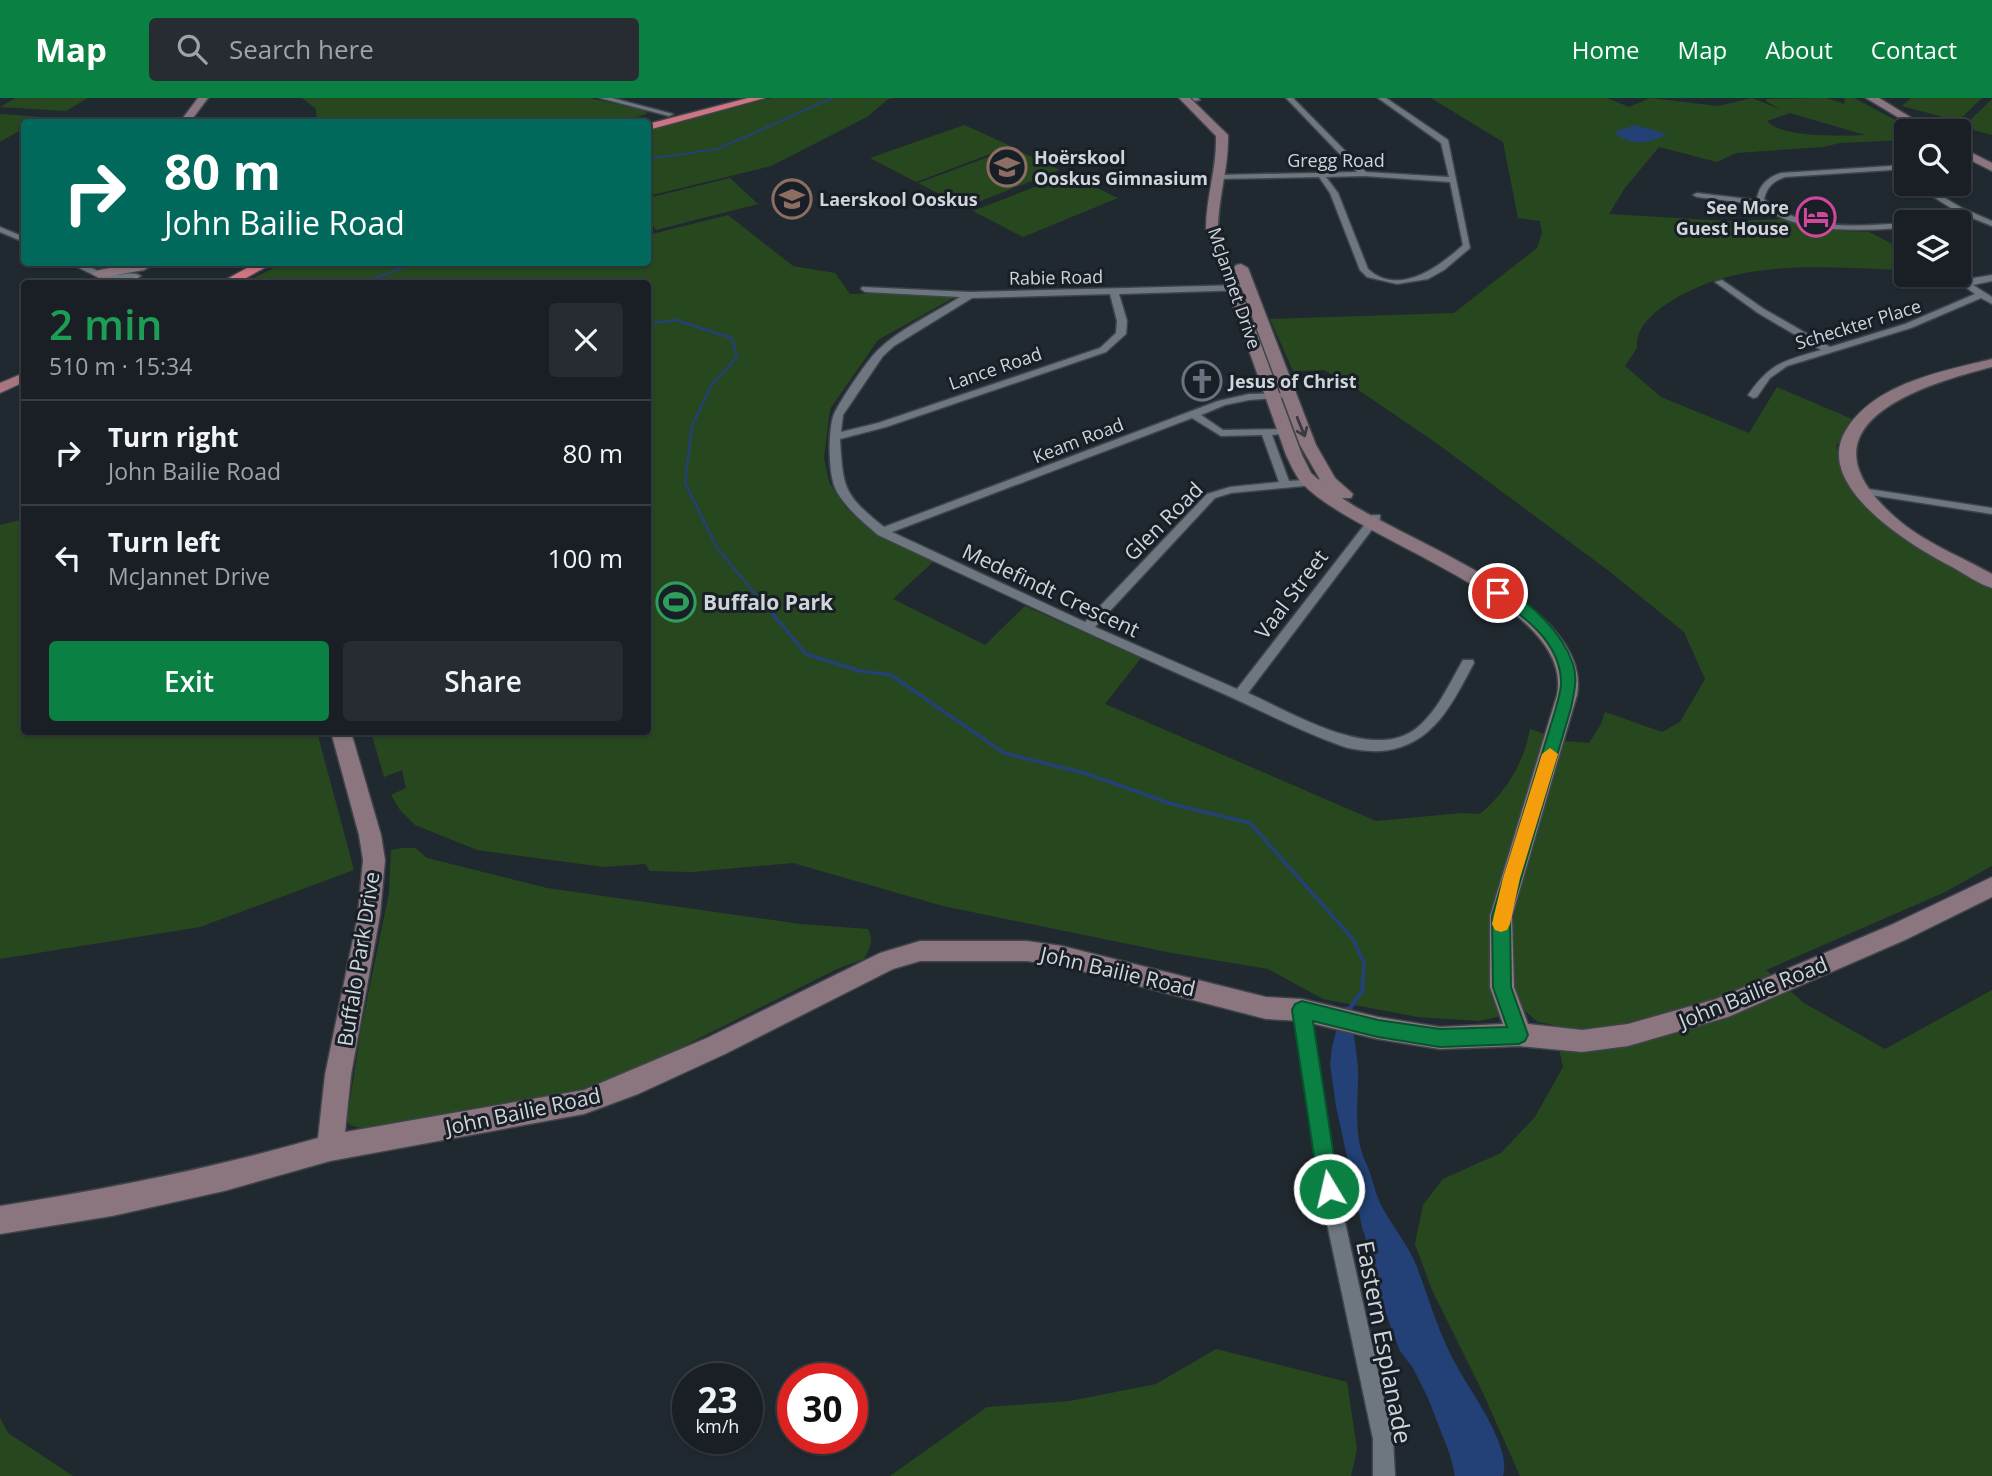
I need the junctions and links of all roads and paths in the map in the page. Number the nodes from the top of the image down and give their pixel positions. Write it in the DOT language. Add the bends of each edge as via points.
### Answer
graph roads {
  1 [pos="203,98"];
  2 [pos="603,98"];
  3 [pos="760,98"];
  4 [pos="1289,98"];
  5 [pos="1381,98"];
  6 [pos="1190,99"];
  7 [pos="1872,100"];
  8 [pos="732,101"];
  9 [pos="650,118"];
  10 [pos="187,119"];
  11 [pos="1906,119"];
  12 [pos="1971,157"];
  13 [pos="1894,167"];
  14 [pos="1891,168"];
  15 [pos="1992,168"];
  16 [pos="1894,170"];
  17 [pos="1364,174"];
  18 [pos="1321,175"];
  19 [pos="1226,177"];
  20 [pos="1454,180"];
  21 [pos="1697,195"];
  22 [pos="1936,196"];
  23 [pos="1762,203"];
  24 [pos="1957,209"];
  25 [pos="1954,210"];
  26 [pos="1992,224"];
  27 [pos="1894,226"];
  28 [pos="0,229"];
  29 [pos="21,239"];
  30 [pos="83,266"];
  31 [pos="249,266"];
  32 [pos="261,266"];
  33 [pos="104,276"];
  34 [pos="138,276"];
  35 [pos="1992,278"];
  36 [pos="221,280"];
  37 [pos="232,280"];
  38 [pos="1719,282"];
  39 [pos="1249,288"];
  40 [pos="865,289"];
  41 [pos="1233,289"];
  42 [pos="1114,292"];
  43 [pos="970,295"];
  44 [pos="1981,295"];
  45 [pos="1992,301"];
  46 [pos="1828,350"];
  47 [pos="1992,363"];
  48 [pos="21,371"];
  49 [pos="21,378"];
  50 [pos="0,381"];
  51 [pos="0,389"];
  52 [pos="1289,395"];
  53 [pos="1754,395"];
  54 [pos="1273,396"];
  55 [pos="1193,414"];
  56 [pos="1285,431"];
  57 [pos="1266,432"];
  58 [pos="835,437"];
  59 [pos="1329,481"];
  60 [pos="1312,484"];
  61 [pos="1285,485"];
  62 [pos="1861,491"];
  63 [pos="1992,511"];
  64 [pos="1372,520"];
  65 [pos="882,532"];
  66 [pos="1992,582"];
  67 [pos="1087,628"];
  68 [pos="1468,663"];
  69 [pos="1239,696"];
  70 [pos="342,735"];
  71 [pos="1992,886"];
  72 [pos="1312,1013"];
  73 [pos="1519,1035"];
  74 [pos="330,1148"];
  75 [pos="0,1220"];
  76 [pos="1384,1476"];
  1 -- 10 [label="street"];
  2 -- 9 [label="street"];
  3 -- 8 [label="highway"];
  4 -- 17 [label="street"];
  5 -- 20 [label="street" via="1445,142"];
  6 -- 19 [label="street, McJannet Drive" via="1228,141 1223,161"];
  7 -- 11 [label="street"];
  8 -- 9 [label="highway"];
  8 -- 9 [label="highway" via="685,115"];
  12 -- 15 [label="street"];
  13 -- 14 [label="street"];
  14 -- 16 [label="street"];
  14 -- 23 [label="street" via="1777,176 1763,189"];
  17 -- 18 [label="street, Gregg Road"];
  17 -- 20 [label="street, Gregg Road"];
  18 -- 19 [label="street, Gregg Road"];
  18 -- 20 [label="street" via="1334,193 1366,273 1384,280 1429,276 1467,246"];
  19 -- 39 [label="street, McJannet Drive" via="1224,225"];
  19 -- 41 [label="street, McJannet Drive" via="1212,204 1212,229"];
  21 -- 23 [label="street"];
  22 -- 24 [label="street"];
  23 -- 27 [label="street" via="1784,215 1825,226"];
  24 -- 25 [label="street"];
  24 -- 26 [label="street"];
  28 -- 29 [label="street"];
  30 -- 33 [label="street"];
  31 -- 36 [label="highway"];
  32 -- 37 [label="highway"];
  33 -- 34 [label="street"];
  33 -- 34 [label="street"];
  35 -- 44 [label="street" via="1969,284"];
  38 -- 46 [label="street"];
  39 -- 41 [label="street, Rabie Road"];
  39 -- 52 [label="street, McJannet Drive"];
  40 -- 43 [label="street, Rabie Road"];
  41 -- 42 [label="street, Rabie Road"];
  41 -- 54 [label="street, McJannet Drive"];
  42 -- 43 [label="street, Rabie Road"];
  42 -- 58 [label="street, Lance Road" via="1121,334 1103,350"];
  43 -- 58 [label="street, Medefindt Crescent" via="879,354 838,415"];
  44 -- 45 [label="street"];
  44 -- 46 [label="street, Scheckter Place" via="1908,326"];
  46 -- 53 [label="street, Scheckter Place" via="1776,369"];
  47 -- 62 [label="street" via="1914,387 1860,421 1845,449 1849,471"];
  48 -- 50 [label="main road"];
  49 -- 51 [label="main road"];
  52 -- 54 [label="street, Keam Road"];
  52 -- 59 [label="street, McJannet Drive, one-way"];
  54 -- 55 [label="street, Keam Road" via="1235,399"];
  54 -- 56 [label="street, McJannet Drive"];
  55 -- 57 [label="street" via="1221,433"];
  55 -- 65 [label="street, Keam Road"];
  56 -- 57 [label="street"];
  56 -- 60 [label="street, McJannet Drive"];
  57 -- 61 [label="street"];
  58 -- 65 [label="street, Medefindt Crescent" via="841,490"];
  59 -- 60 [label="street, Glen Road"];
  59 -- 64 [label="street, McJannet Drive"];
  60 -- 61 [label="street, Glen Road"];
  60 -- 64 [label="street, McJannet Drive"];
  61 -- 67 [label="street, Glen Road" via="1211,496"];
  62 -- 63 [label="street"];
  62 -- 66 [label="street" via="1905,533"];
  64 -- 69 [label="street, Vaal Street"];
  64 -- 73 [label="street, McJannet Drive" via="1527,611 1545,628 1566,663 1569,682 1564,708 1501,916 1502,987"];
  65 -- 67 [label="street, Medefindt Crescent"];
  67 -- 69 [label="street, Medefindt Crescent"];
  68 -- 69 [label="street, Medefindt Crescent" via="1430,726 1383,747 1335,738"];
  70 -- 74 [label="street, Buffalo Park Drive" via="370,835 374,873 338,1075"];
  71 -- 73 [label="street, John Bailie Road" via="1899,932 1719,1009 1628,1035 1582,1041"];
  72 -- 73 [label="street, John Bailie Road" via="1440,1038"];
  72 -- 74 [label="street, John Bailie Road" via="1266,1008 1062,956 1027,951 920,951 888,960 716,1046 584,1102"];
  72 -- 76 [label="street, Eastern Esplanade" via="1328,1186 1381,1427"];
  74 -- 75 [label="street, John Bailie Road" via="212,1181"];
}
